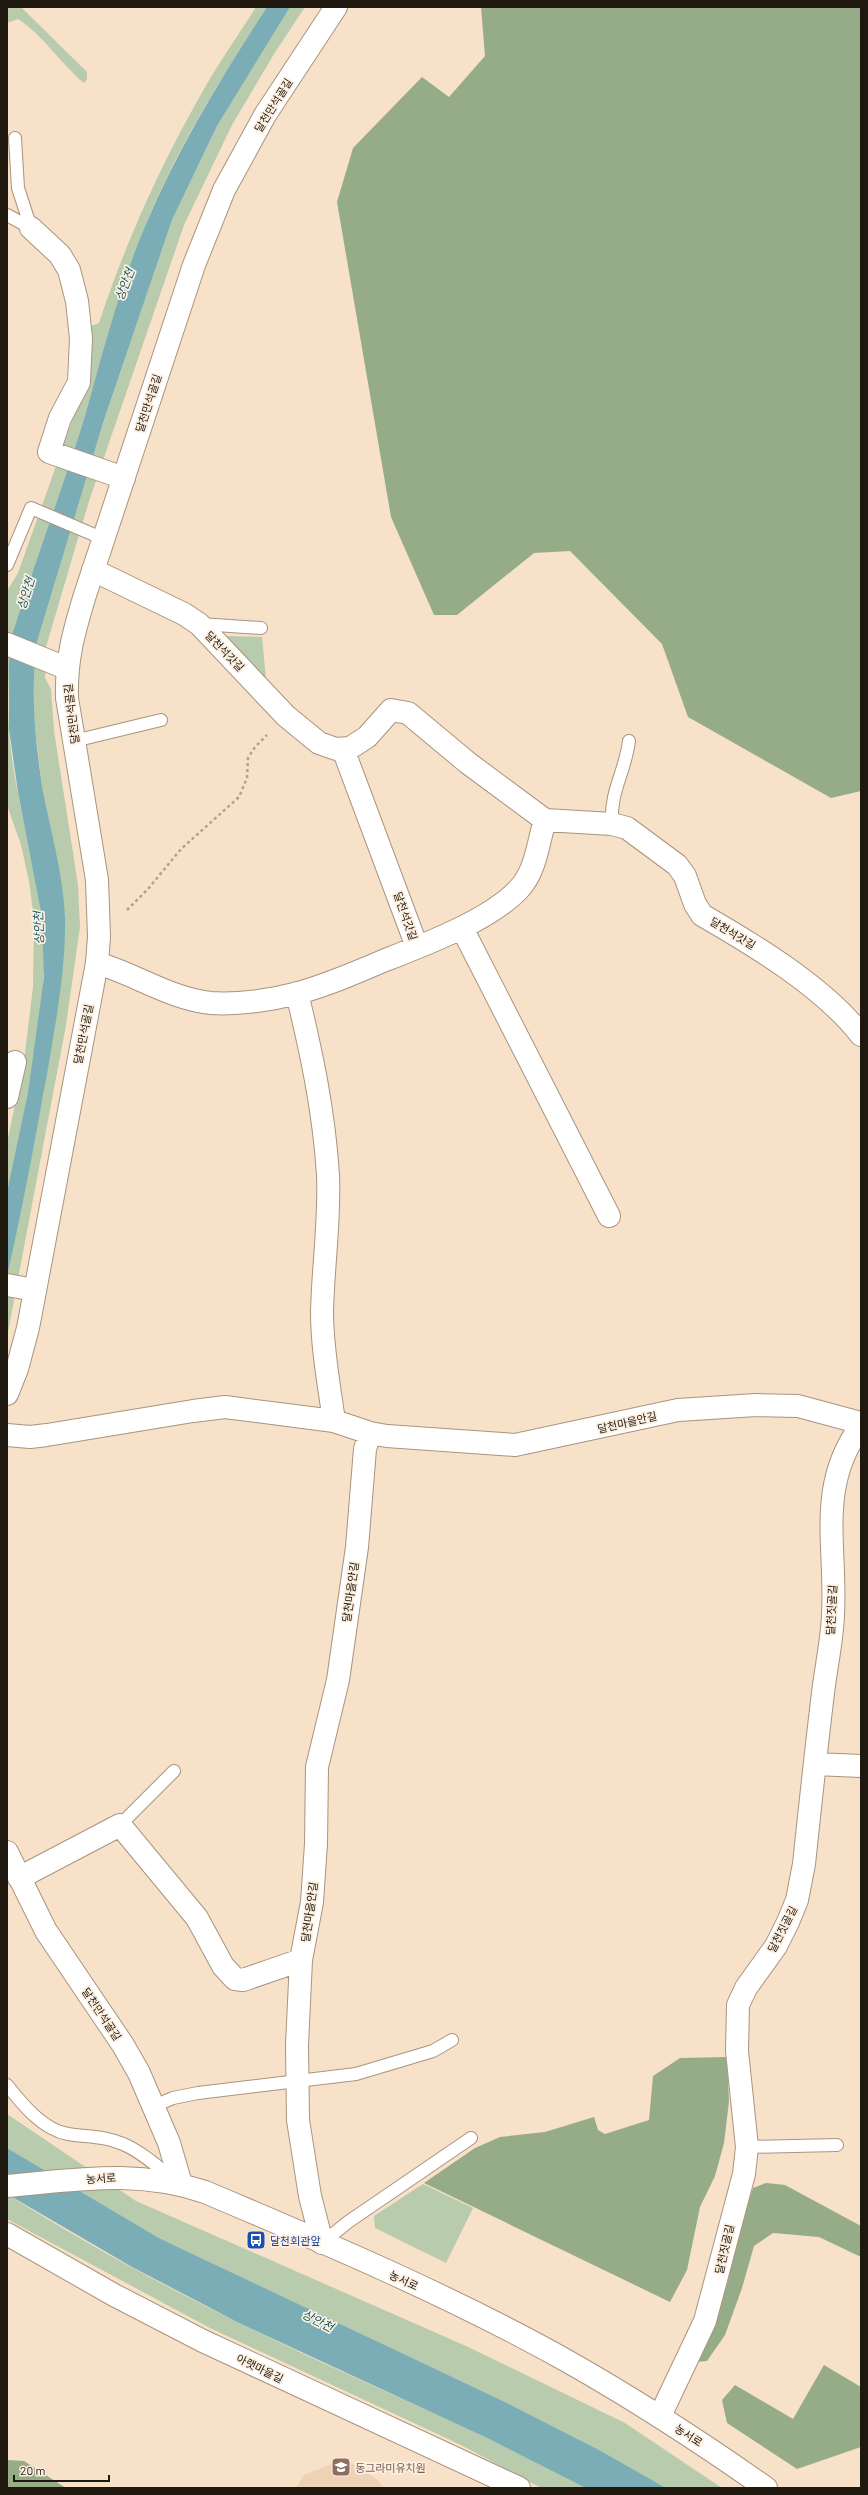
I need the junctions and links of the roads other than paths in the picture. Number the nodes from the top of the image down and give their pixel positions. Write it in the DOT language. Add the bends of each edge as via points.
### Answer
graph roads {
  1 [pos="336,7"];
  2 [pos="15,138"];
  3 [pos="7,215"];
  4 [pos="31,228"];
  5 [pos="124,478"];
  6 [pos="104,539"];
  7 [pos="7,565"];
  8 [pos="94,570"];
  9 [pos="199,624"];
  10 [pos="261,628"];
  11 [pos="7,644"];
  12 [pos="58,666"];
  13 [pos="161,720"];
  14 [pos="74,741"];
  15 [pos="629,741"];
  16 [pos="343,749"];
  17 [pos="545,820"];
  18 [pos="612,824"];
  19 [pos="462,928"];
  20 [pos="417,947"];
  21 [pos="97,963"];
  22 [pos="297,993"];
  23 [pos="861,1035"];
  24 [pos="14,1062"];
  25 [pos="7,1097"];
  26 [pos="609,1216"];
  27 [pos="21,1287"];
  28 [pos="7,1394"];
  29 [pos="334,1421"];
  30 [pos="861,1424"];
  31 [pos="370,1433"];
  32 [pos="7,1435"];
  33 [pos="815,1764"];
  34 [pos="861,1766"];
  35 [pos="174,1771"];
  36 [pos="120,1825"];
  37 [pos="7,1852"];
  38 [pos="19,1878"];
  39 [pos="301,1960"];
  40 [pos="452,2040"];
  41 [pos="298,2079"];
  42 [pos="7,2085"];
  43 [pos="154,2106"];
  44 [pos="471,2138"];
  45 [pos="837,2145"];
  46 [pos="747,2147"];
  47 [pos="181,2184"];
  48 [pos="7,2186"];
  49 [pos="7,2234"];
  50 [pos="322,2243"];
  51 [pos="660,2416"];
  52 [pos="518,2488"];
  53 [pos="766,2488"];
  1 -- 5 [label="street, 달천만석골길" via="265,115 224,190 194,265"];
  2 -- 4 [label="lane" via="18,188"];
  3 -- 4 [label="lane"];
  4 -- 5 [label="street" via="60,255 69,270 78,308 81,350 79,382 60,418 49,452"];
  5 -- 6 [label="street, 달천만석골길"];
  6 -- 7 [label="lane" via="30,508"];
  6 -- 8 [label="street, 달천만석골길"];
  8 -- 9 [label="street, 달천석갓길" via="184,614"];
  8 -- 12 [label="street, 달천만석골길" via="77,622"];
  9 -- 10 [label="lane"];
  9 -- 16 [label="street, 달천석갓길" via="286,716 319,743"];
  11 -- 12 [label="street"];
  12 -- 14 [label="street, 달천만석골길" via="67,698"];
  13 -- 14 [label="lane"];
  14 -- 21 [label="street, 달천만석골길" via="97,880"];
  15 -- 18 [label="lane" via="626,762 613,793"];
  16 -- 17 [label="street" via="358,744 391,710 408,713 468,763"];
  16 -- 20 [label="street, 달천석갓길"];
  17 -- 18 [label="street, 달천석갓길"];
  17 -- 19 [label="street, 달천석갓길" via="534,862 519,889 506,901"];
  18 -- 23 [label="street, 달천석갓길" via="627,828 677,865 685,876 695,904 702,915 782,964 832,1006"];
  19 -- 20 [label="street, 달천석갓길"];
  19 -- 26 [label="street"];
  20 -- 22 [label="street"];
  21 -- 22 [label="street" via="154,986 211,1003 241,1002"];
  21 -- 27 [label="street, 달천만석골길"];
  22 -- 29 [label="street" via="317,1078 325,1140 328,1205 322,1314"];
  24 -- 25 [label="street"];
  27 -- 28 [label="street, 달천만석골길" via="17,1369"];
  29 -- 31 [label="street"];
  29 -- 32 [label="street" via="225,1407 47,1435"];
  30 -- 31 [label="street, 달천마을안길" via="798,1406 756,1405 678,1410 515,1445"];
  30 -- 33 [label="street, 달천짓골길" via="840,1462 831,1506 833,1616"];
  31 -- 39 [label="street, 달천마을안길" via="365,1449 357,1547 338,1680 317,1767 312,1902"];
  33 -- 34 [label="street"];
  33 -- 46 [label="street, 달천짓골길" via="804,1864 797,1900 776,1946 746,1988 738,2005 737,2051"];
  35 -- 36 [label="lane"];
  36 -- 38 [label="street"];
  36 -- 39 [label="street" via="197,1918 223,1966 235,1980 243,1980"];
  37 -- 38 [label="street, 달천만석골길"];
  38 -- 43 [label="street, 달천만석골길" via="46,1931 123,2045"];
  39 -- 41 [label="street, 달천마을안길"];
  40 -- 41 [label="lane" via="433,2051 356,2074"];
  41 -- 43 [label="lane" via="198,2093 173,2098"];
  41 -- 50 [label="street, 달천마을안길" via="300,2127 310,2196"];
  42 -- 47 [label="lane" via="33,2113 58,2132 104,2138 123,2144"];
  43 -- 47 [label="street, 달천만석골길" via="169,2143"];
  44 -- 50 [label="lane" via="348,2222"];
  45 -- 46 [label="lane"];
  46 -- 51 [label="street, 달천짓골길" via="742,2181 705,2321"];
  47 -- 48 [label="street, 농서로" via="141,2178 106,2178"];
  47 -- 50 [label="street, 농서로"];
  49 -- 52 [label="street, 아랫마을길" via="107,2291 203,2340"];
  50 -- 51 [label="street, 농서로" via="516,2334"];
  51 -- 53 [label="street, 농서로"];
}
